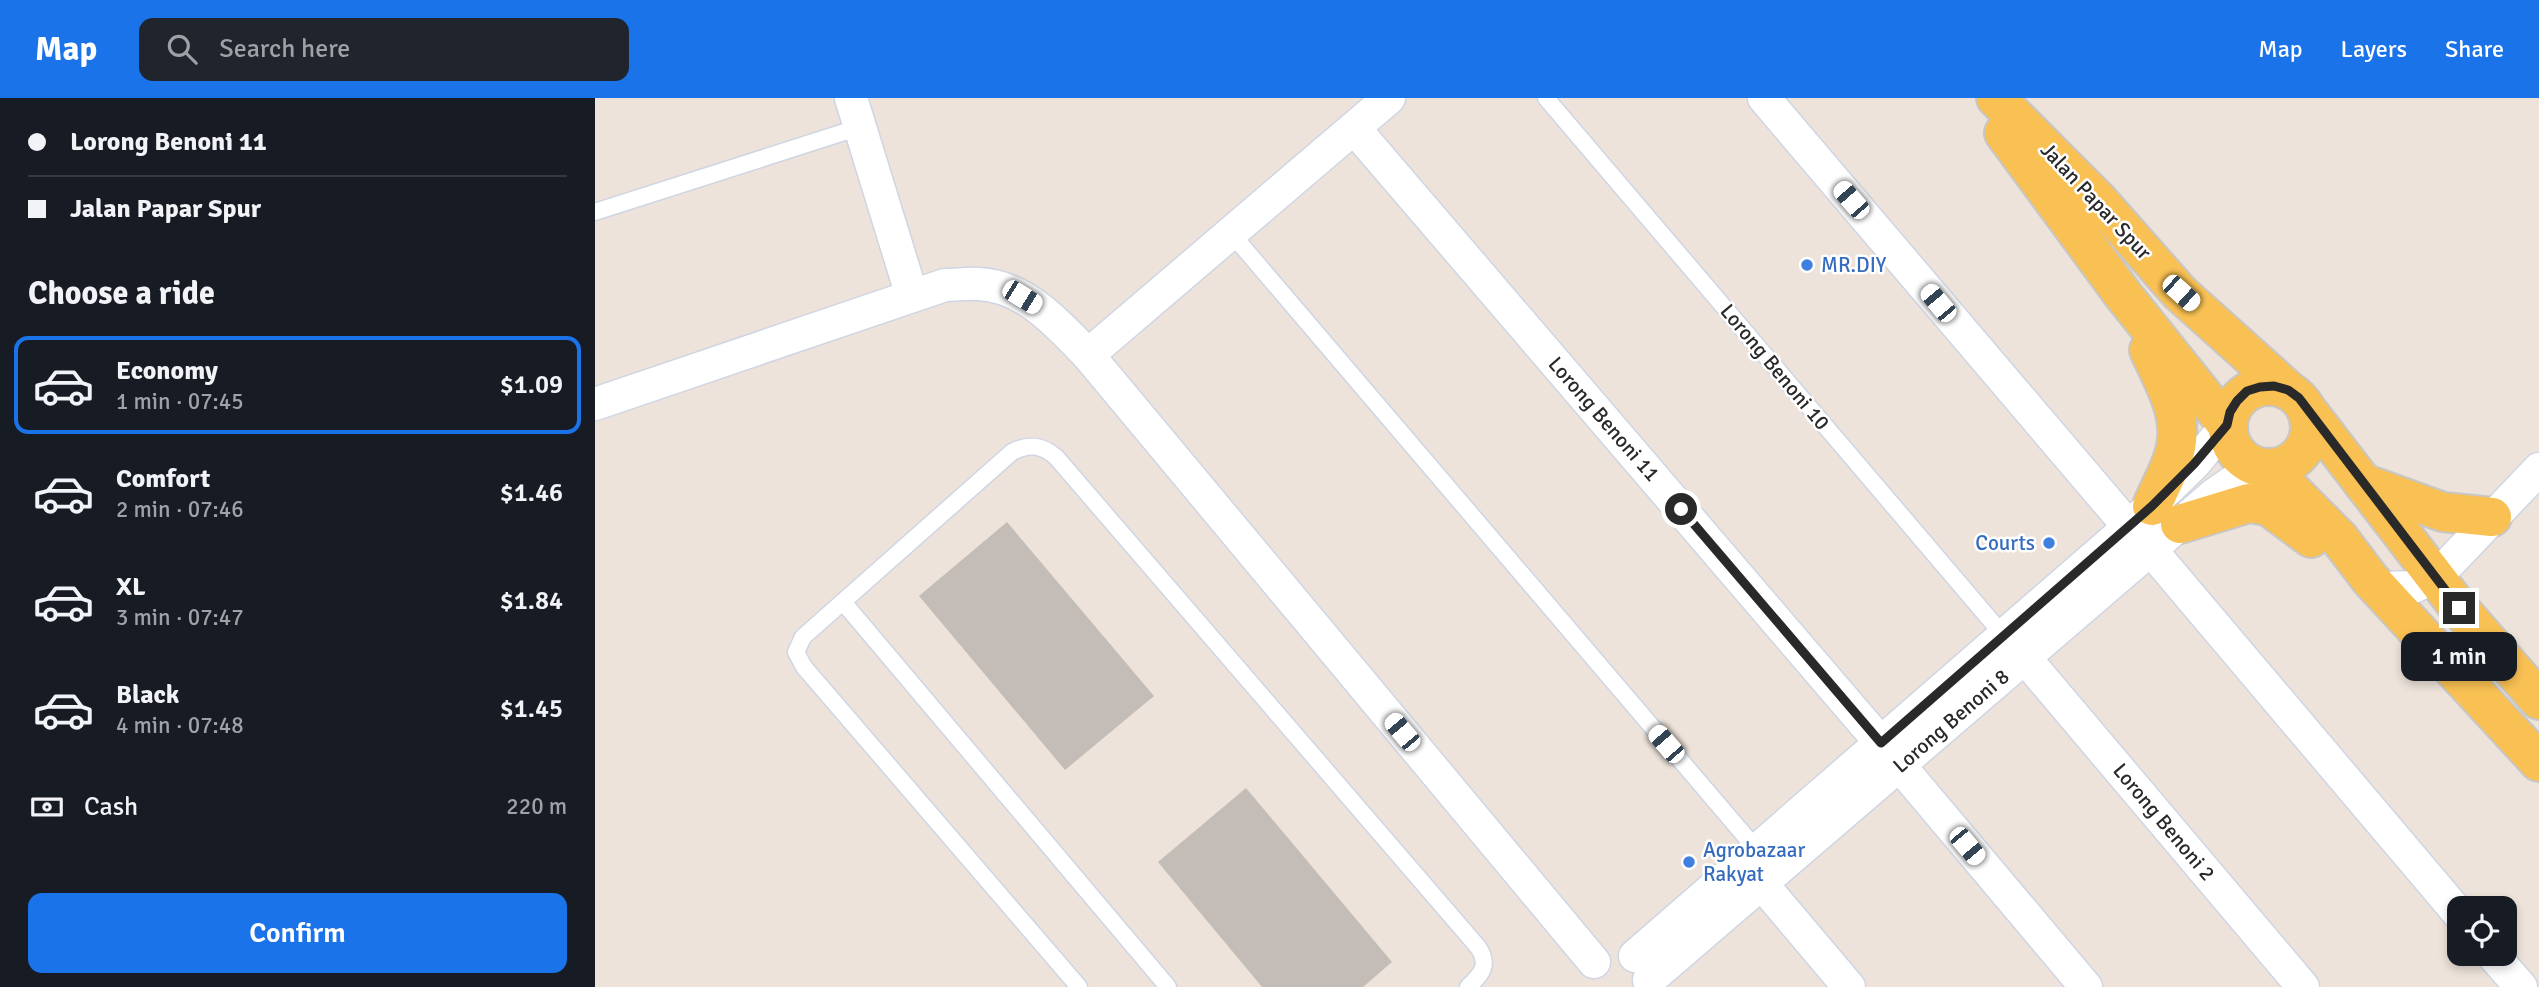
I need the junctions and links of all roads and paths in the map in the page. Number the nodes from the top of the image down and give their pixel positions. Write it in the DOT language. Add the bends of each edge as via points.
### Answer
graph roads {
  1 [pos="1389,98"];
  2 [pos="1546,98"];
  3 [pos="1764,98"];
  4 [pos="1978,98"];
  5 [pos="1996,98"];
  6 [pos="855,112"];
  7 [pos="1354,128"];
  8 [pos="595,212"];
  9 [pos="1231,233"];
  10 [pos="912,296"];
  11 [pos="2124,296"];
  12 [pos="1088,355"];
  13 [pos="2297,400"];
  14 [pos="595,404"];
  15 [pos="2227,425"];
  16 [pos="2262,467"];
  17 [pos="2536,477"];
  18 [pos="2363,483"];
  19 [pos="2491,517"];
  20 [pos="2153,527"];
  21 [pos="2436,577"];
  22 [pos="2375,583"];
  23 [pos="843,602"];
  24 [pos="2014,647"];
  25 [pos="2539,700"];
  26 [pos="1890,754"];
  27 [pos="2539,762"];
  28 [pos="1757,850"];
  29 [pos="1762,884"];
  30 [pos="2447,899"];
  31 [pos="2503,966"];
  32 [pos="1591,974"];
  33 [pos="1644,974"];
  34 [pos="1079,987"];
  35 [pos="1168,987"];
  36 [pos="1468,987"];
  37 [pos="1849,987"];
  38 [pos="2086,987"];
  39 [pos="2303,987"];
  40 [pos="2521,987"];
  1 -- 7 [label="street"];
  2 -- 24 [label="lane, Lorong Benoni 10"];
  3 -- 20 [label="street"];
  4 -- 11 [label="main road, Jalan Papar Spur"];
  5 -- 13 [label="main road, Jalan Papar Spur" via="2097,199 2181,293"];
  6 -- 8 [label="lane"];
  6 -- 10 [label="street"];
  7 -- 9 [label="street"];
  7 -- 26 [label="street, Lorong Benoni 11"];
  9 -- 12 [label="street"];
  9 -- 28 [label="lane"];
  10 -- 12 [label="street" via="945,285 1003,289 1041,309"];
  10 -- 14 [label="street"];
  11 -- 15 [label="main road"];
  11 -- 20 [label="main road" via="2173,402 2178,430"];
  12 -- 32 [label="street"];
  13 -- 15 [label="main road" via="2274,386 2247,391 2230,412"];
  13 -- 16 [label="main road" via="2310,430 2303,450 2282,466"];
  13 -- 18 [label="main road, Jalan Papar Spur"];
  15 -- 16 [label="main road" via="2235,450 2244,460"];
  15 -- 20 [label="street, Lorong Benoni 8" via="2194,464"];
  16 -- 20 [label="street, Lorong Benoni 8"];
  16 -- 22 [label="main road" via="2339,538"];
  17 -- 19 [label="street"];
  18 -- 19 [label="main road" via="2443,512"];
  18 -- 21 [label="main road, Jalan Papar Spur"];
  19 -- 21 [label="street"];
  20 -- 22 [label="main road" via="2249,503 2268,506"];
  20 -- 24 [label="street, Lorong Benoni 8"];
  20 -- 30 [label="street"];
  21 -- 22 [label="street" via="2413,587"];
  21 -- 25 [label="main road, Jalan Papar Spur"];
  22 -- 27 [label="main road"];
  23 -- 34 [label="lane" via="798,643 799,660"];
  23 -- 35 [label="lane"];
  23 -- 36 [label="lane" via="1013,452 1036,446 1047,450 1478,947 1485,961 1483,971"];
  24 -- 26 [label="street, Lorong Benoni 8"];
  24 -- 39 [label="street, Lorong Benoni 2"];
  26 -- 28 [label="street, Lorong Benoni 8"];
  26 -- 29 [label="street, Lorong Benoni 8"];
  26 -- 38 [label="street, Lorong Benoni 11"];
  28 -- 33 [label="street, Lorong Benoni 8"];
  29 -- 33 [label="street, Lorong Benoni 8"];
  29 -- 37 [label="street"];
  31 -- 40 [label="street"];
  32 -- 33 [label="street" via="1609,952 1618,951"];
}
